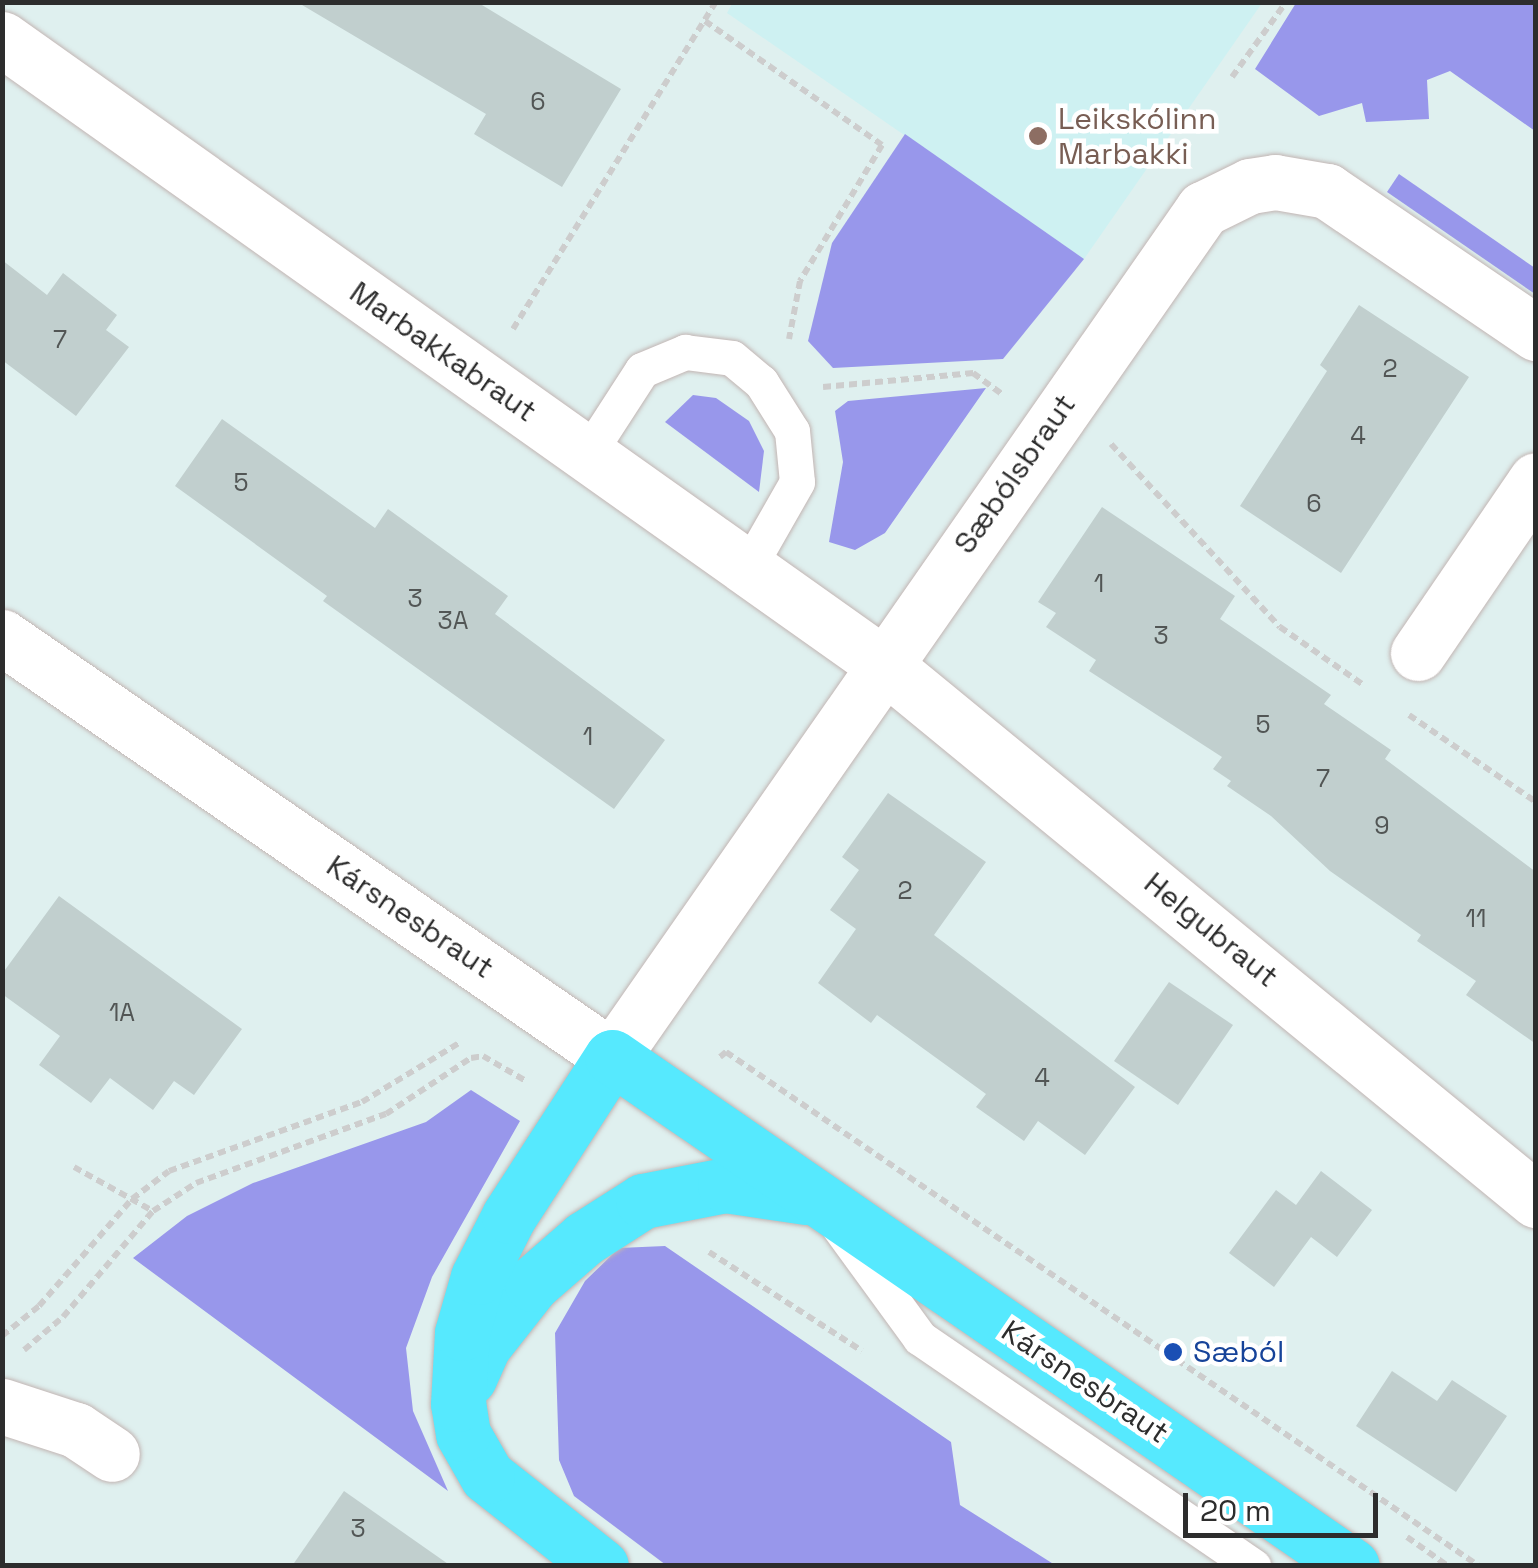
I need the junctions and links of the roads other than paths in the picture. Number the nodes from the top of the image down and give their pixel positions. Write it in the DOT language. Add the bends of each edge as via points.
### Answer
graph roads {
  1 [pos="2,39"];
  2 [pos="1536,333"];
  3 [pos="588,454"];
  4 [pos="1536,480"];
  5 [pos="748,568"];
  6 [pos="2,638"];
  7 [pos="1418,653"];
  8 [pos="883,664"];
  9 [pos="612,1058"];
  10 [pos="817,1198"];
  11 [pos="1536,1200"];
  12 [pos="8,1382"];
  13 [pos="458,1404"];
  14 [pos="112,1454"];
  15 [pos="601,1566"];
  16 [pos="1253,1566"];
  17 [pos="1352,1566"];
  1 -- 3 [label="street, Marbakkabraut"];
  2 -- 8 [label="street, Sæbólsbraut" via="1326,191 1276,182 1226,194 1184,228"];
  3 -- 5 [label="street, Marbakkabraut"];
  3 -- 5 [label="lane" via="642,370 685,352 732,358 767,392 792,431 798,482"];
  4 -- 7 [label="street"];
  5 -- 8 [label="street, Marbakkabraut"];
  6 -- 9 [label="street, Kársnesbraut"];
  8 -- 9 [label="street, Sæbólsbraut"];
  8 -- 11 [label="street, Helgubraut"];
  9 -- 10 [label="main road, Kársnesbraut"];
  9 -- 13 [label="main road" via="509,1216 478,1278 462,1332"];
  10 -- 13 [label="main road" via="725,1185 643,1201 584,1238 532,1284 484,1345"];
  10 -- 16 [label="lane, Kársnesbraut" via="920,1338"];
  10 -- 17 [label="main road, Kársnesbraut"];
  12 -- 14 [label="street"];
  13 -- 15 [label="main road" via="463,1434 487,1476"];
}
